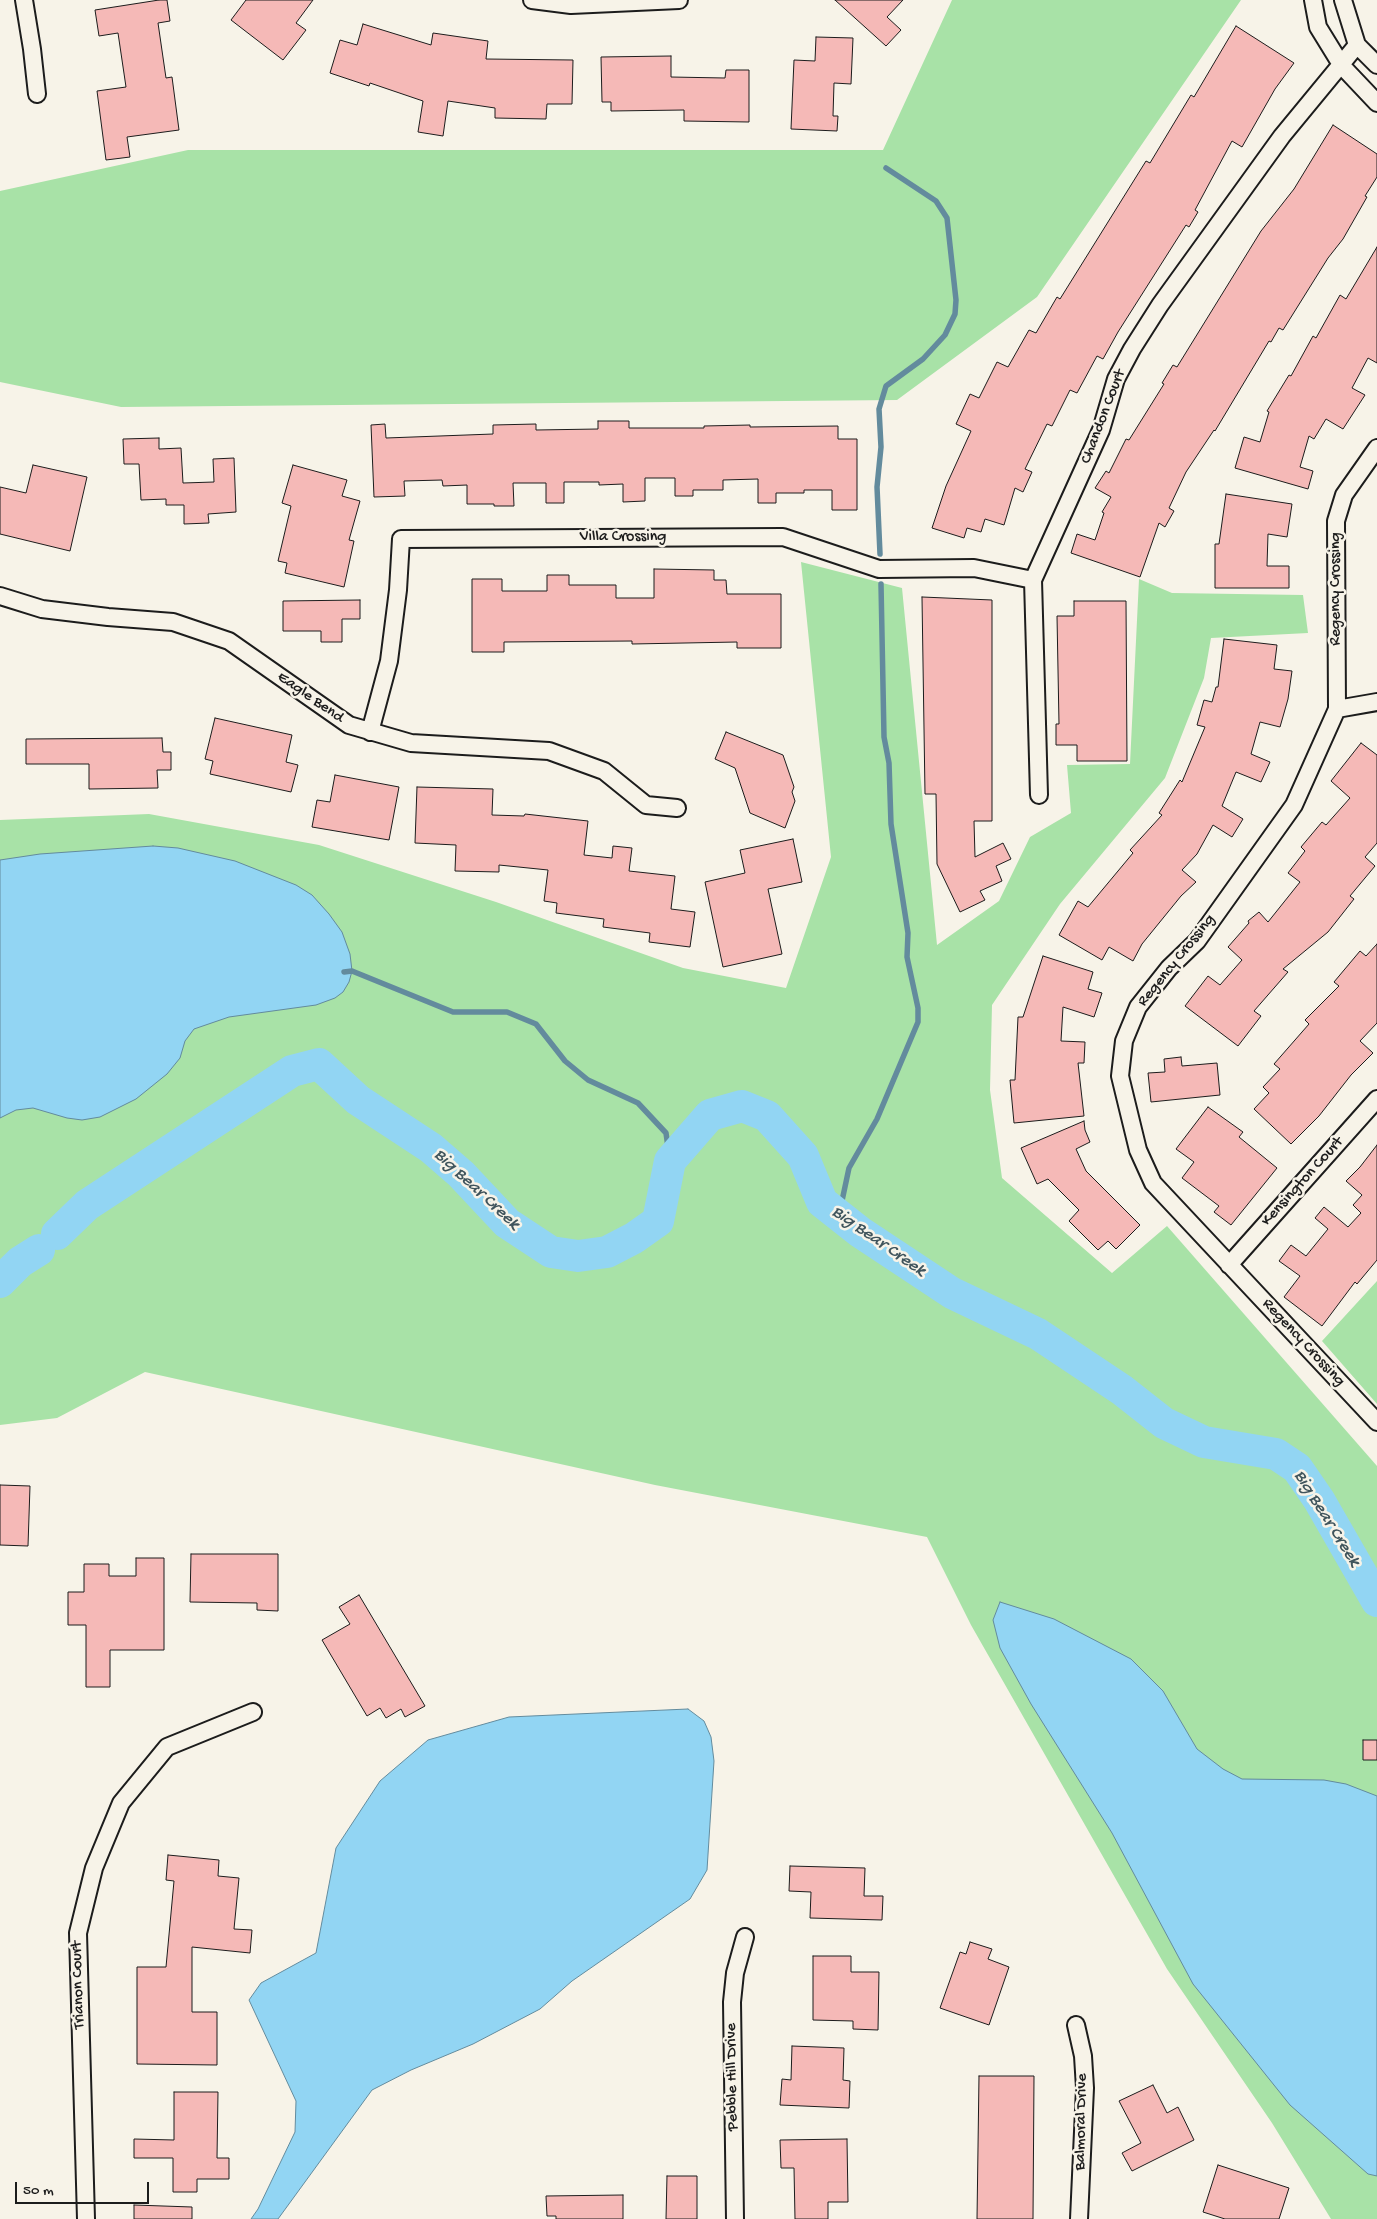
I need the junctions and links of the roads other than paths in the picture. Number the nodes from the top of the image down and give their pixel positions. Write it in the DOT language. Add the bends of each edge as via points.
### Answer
graph roads {
  1 [pos="24,0"];
  2 [pos="532,0"];
  3 [pos="679,0"];
  4 [pos="1313,0"];
  5 [pos="1343,0"];
  6 [pos="1358,45"];
  7 [pos="1377,65"];
  8 [pos="1342,66"];
  9 [pos="37,94"];
  10 [pos="1377,103"];
  11 [pos="1377,448"];
  12 [pos="1033,580"];
  13 [pos="0,596"];
  14 [pos="1377,702"];
  15 [pos="1338,709"];
  16 [pos="370,732"];
  17 [pos="1039,796"];
  18 [pos="677,808"];
  19 [pos="1377,1098"];
  20 [pos="1229,1265"];
  21 [pos="1377,1422"];
  22 [pos="253,1712"];
  23 [pos="745,1937"];
  24 [pos="1076,2025"];
  25 [pos="86,2219"];
  26 [pos="734,2219"];
  27 [pos="1079,2219"];
  1 -- 9 [label="street"];
  2 -- 3 [label="street" via="571,5"];
  4 -- 8 [label="street" via="1318,27"];
  5 -- 6 [label="street"];
  6 -- 7 [label="street"];
  6 -- 8 [label="street, Chandon Court"];
  8 -- 10 [label="street"];
  8 -- 12 [label="street, Chandon Court" via="1282,136 1132,349 1116,379 1101,430"];
  11 -- 15 [label="street, Regency Crossing" via="1344,495 1336,521"];
  12 -- 16 [label="street, Villa Crossing" via="974,568 879,569 783,537 401,539 389,661"];
  12 -- 17 [label="street, Chandon Court"];
  13 -- 16 [label="street, Eagle Bend" via="42,609 173,622 228,641 349,725"];
  14 -- 15 [label="street"];
  15 -- 20 [label="street, Regency Crossing" via="1294,805 1196,941 1138,1007 1124,1041 1120,1076 1138,1150 1153,1183"];
  16 -- 18 [label="street, Eagle Bend" via="411,743 549,751 604,771 646,805"];
  19 -- 20 [label="street, Kensington Court"];
  20 -- 21 [label="street, Regency Crossing"];
  22 -- 25 [label="street, Trianon Court" via="167,1747 121,1803 94,1868 78,1933"];
  23 -- 26 [label="street, Pebble Hill Drive" via="735,1973 732,2002"];
  24 -- 27 [label="street, Balmoral Drive" via="1083,2056 1085,2088"];
}
